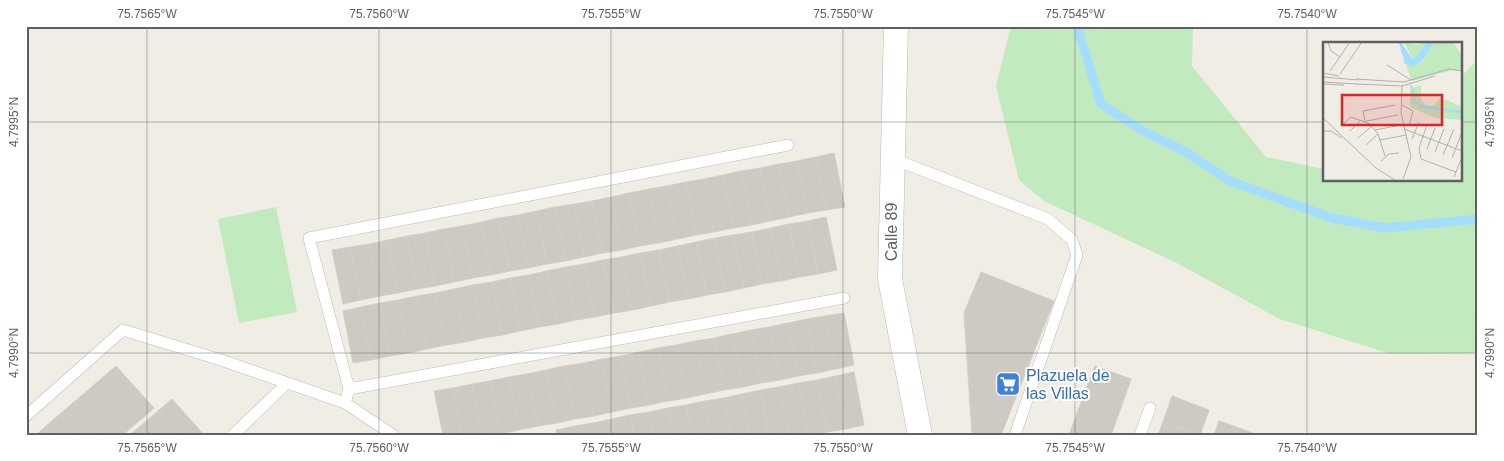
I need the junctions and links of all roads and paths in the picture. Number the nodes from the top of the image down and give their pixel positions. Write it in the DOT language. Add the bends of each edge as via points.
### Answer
graph roads {
  1 [pos="896,26"];
  2 [pos="788,145"];
  3 [pos="891,158"];
  4 [pos="844,298"];
  5 [pos="286,384"];
  6 [pos="348,389"];
  7 [pos="345,403"];
  8 [pos="1150,408"];
  9 [pos="26,416"];
  10 [pos="233,435"];
  11 [pos="393,435"];
  12 [pos="920,435"];
  13 [pos="1015,435"];
  14 [pos="1140,435"];
  1 -- 3 [label="street, Calle 89"];
  2 -- 6 [label="lane" via="309,238"];
  3 -- 12 [label="street, Calle 89" via="890,279"];
  3 -- 13 [label="lane" via="1048,220 1072,240 1077,255"];
  4 -- 6 [label="lane"];
  5 -- 7 [label="lane"];
  5 -- 9 [label="lane" via="123,330"];
  5 -- 10 [label="lane"];
  6 -- 7 [label="lane"];
  7 -- 11 [label="lane"];
  8 -- 14 [label="lane"];
}
